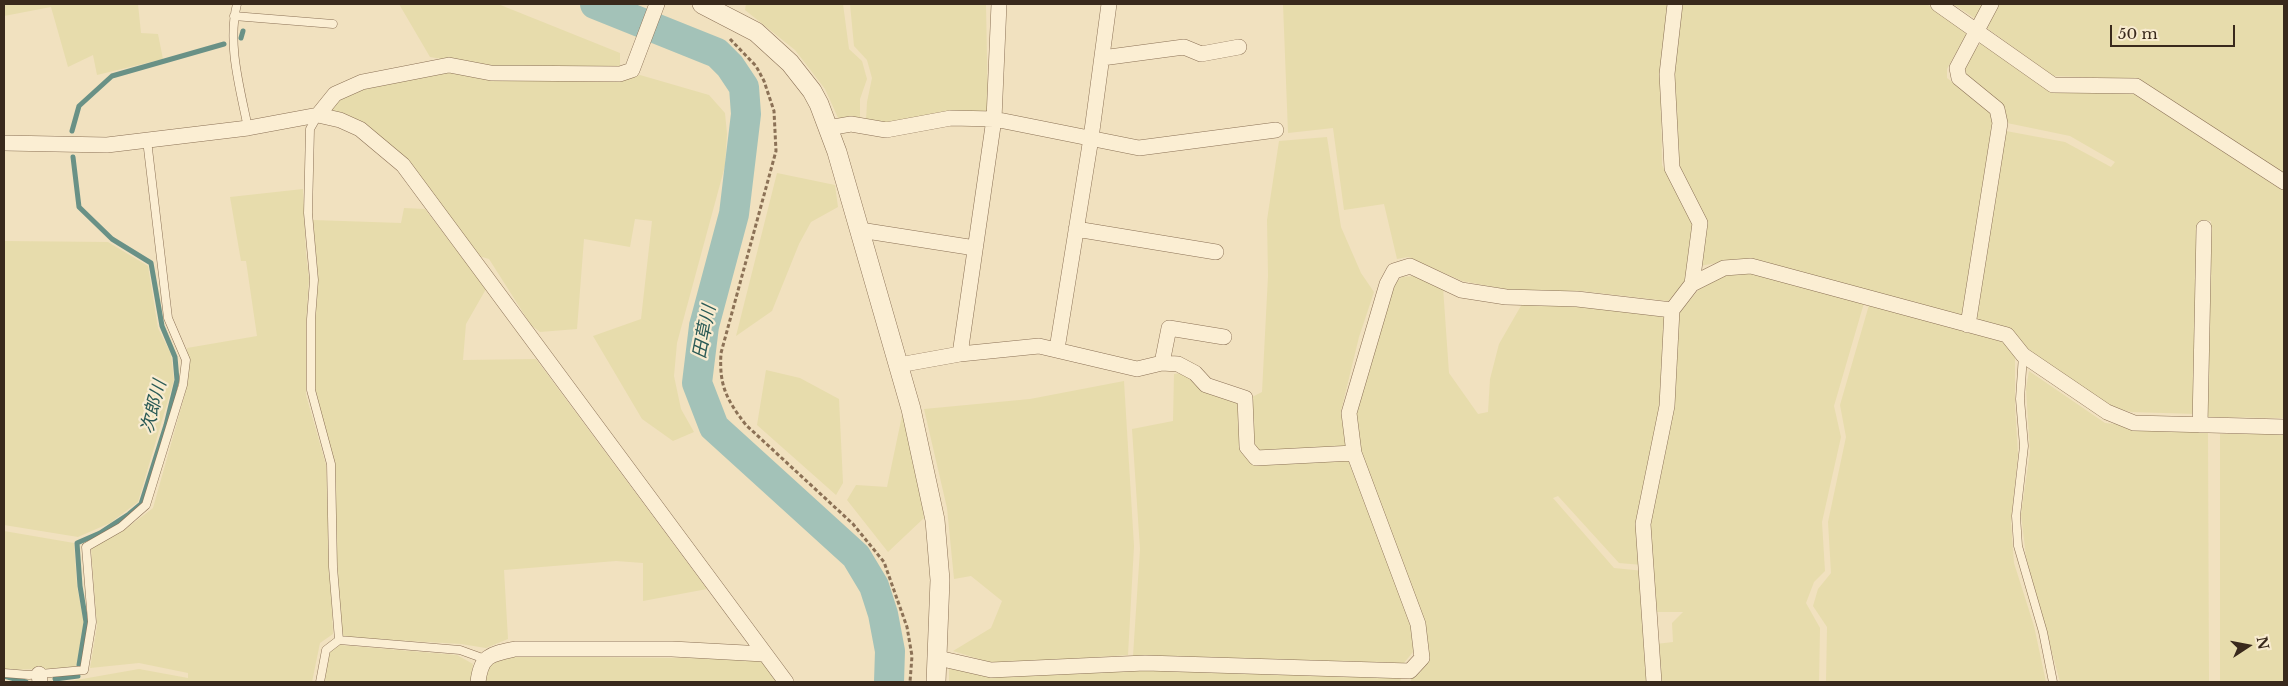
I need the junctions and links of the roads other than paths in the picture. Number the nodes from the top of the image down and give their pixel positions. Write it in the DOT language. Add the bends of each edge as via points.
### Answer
graph roads {
  1 [pos="237,4"];
  2 [pos="657,4"];
  3 [pos="999,4"];
  4 [pos="1109,4"];
  5 [pos="1675,4"];
  6 [pos="1938,4"];
  7 [pos="1991,4"];
  8 [pos="715,6"];
  9 [pos="234,16"];
  10 [pos="333,24"];
  11 [pos="1976,31"];
  12 [pos="1239,47"];
  13 [pos="1102,58"];
  14 [pos="318,115"];
  15 [pos="994,120"];
  16 [pos="248,128"];
  17 [pos="828,128"];
  18 [pos="1276,130"];
  19 [pos="1091,138"];
  20 [pos="148,140"];
  21 [pos="4,143"];
  22 [pos="2284,182"];
  23 [pos="2204,228"];
  24 [pos="1076,229"];
  25 [pos="860,230"];
  26 [pos="975,248"];
  27 [pos="1216,252"];
  28 [pos="1692,284"];
  29 [pos="1672,310"];
  30 [pos="1968,325"];
  31 [pos="1224,337"];
  32 [pos="1057,349"];
  33 [pos="960,354"];
  34 [pos="2024,355"];
  35 [pos="1162,363"];
  36 [pos="899,365"];
  37 [pos="2200,425"];
  38 [pos="2284,427"];
  39 [pos="1354,453"];
  40 [pos="339,640"];
  41 [pos="764,654"];
  42 [pos="938,658"];
  43 [pos="485,659"];
  44 [pos="4,673"];
  45 [pos="1408,677"];
  46 [pos="40,678"];
  47 [pos="320,682"];
  48 [pos="478,682"];
  49 [pos="786,682"];
  50 [pos="936,682"];
  51 [pos="1654,682"];
  52 [pos="2053,682"];
  1 -- 9 [label="lane"];
  2 -- 14 [label="street" via="632,70 620,74 491,73 458,65 440,67 362,82 335,94"];
  3 -- 15 [label="street"];
  4 -- 13 [label="street"];
  5 -- 28 [label="street" via="1667,74 1672,168 1700,224"];
  6 -- 11 [label="street"];
  7 -- 11 [label="street"];
  8 -- 17 [label="street" via="756,32 790,62 812,91"];
  9 -- 10 [label="lane"];
  9 -- 16 [label="lane" via="234,54"];
  11 -- 22 [label="street" via="2053,85 2136,86"];
  11 -- 30 [label="street" via="1957,68 1959,78 1997,109 2000,122"];
  12 -- 13 [label="street" via="1201,54 1184,47"];
  13 -- 19 [label="street"];
  14 -- 16 [label="street"];
  14 -- 40 [label="lane" via="310,129 308,213 314,280 311,390 331,464 333,567"];
  14 -- 41 [label="street" via="360,129 403,165"];
  15 -- 17 [label="street" via="952,118 886,130 851,124"];
  15 -- 19 [label="street"];
  15 -- 26 [label="street"];
  16 -- 20 [label="street"];
  17 -- 25 [label="street"];
  18 -- 19 [label="street" via="1139,148"];
  19 -- 24 [label="street"];
  20 -- 21 [label="street" via="107,145"];
  20 -- 46 [label="lane" via="168,318 186,360 183,385 146,505 121,527 86,547 92,622 84,670"];
  23 -- 37 [label="street"];
  24 -- 27 [label="street"];
  24 -- 32 [label="street"];
  25 -- 26 [label="street"];
  25 -- 36 [label="street"];
  26 -- 33 [label="street"];
  28 -- 29 [label="street"];
  28 -- 30 [label="street" via="1724,268 1752,266"];
  29 -- 39 [label="street" via="1577,299 1506,298 1461,290 1410,266 1394,271 1387,284 1349,413"];
  29 -- 51 [label="street" via="1667,406 1643,524"];
  30 -- 34 [label="street" via="2007,335"];
  31 -- 35 [label="street" via="1169,328"];
  32 -- 33 [label="street" via="1039,346"];
  32 -- 35 [label="street" via="1137,370"];
  33 -- 36 [label="street"];
  34 -- 37 [label="street" via="2108,412 2134,423"];
  34 -- 52 [label="lane" via="2020,400 2024,446 2016,516 2018,546 2043,632"];
  35 -- 39 [label="street" via="1178,364 1195,373 1206,385 1245,398 1247,447 1256,458"];
  36 -- 42 [label="street" via="935,520 940,580"];
  37 -- 38 [label="street"];
  39 -- 45 [label="street" via="1418,624 1422,658"];
  40 -- 43 [label="lane" via="460,650"];
  40 -- 47 [label="lane" via="326,650"];
  41 -- 43 [label="street" via="672,649 515,649"];
  41 -- 49 [label="street"];
  42 -- 45 [label="street" via="991,670 1145,663"];
  42 -- 50 [label="street"];
  43 -- 48 [label="street" via="479,669"];
  44 -- 46 [label="lane"];
}
